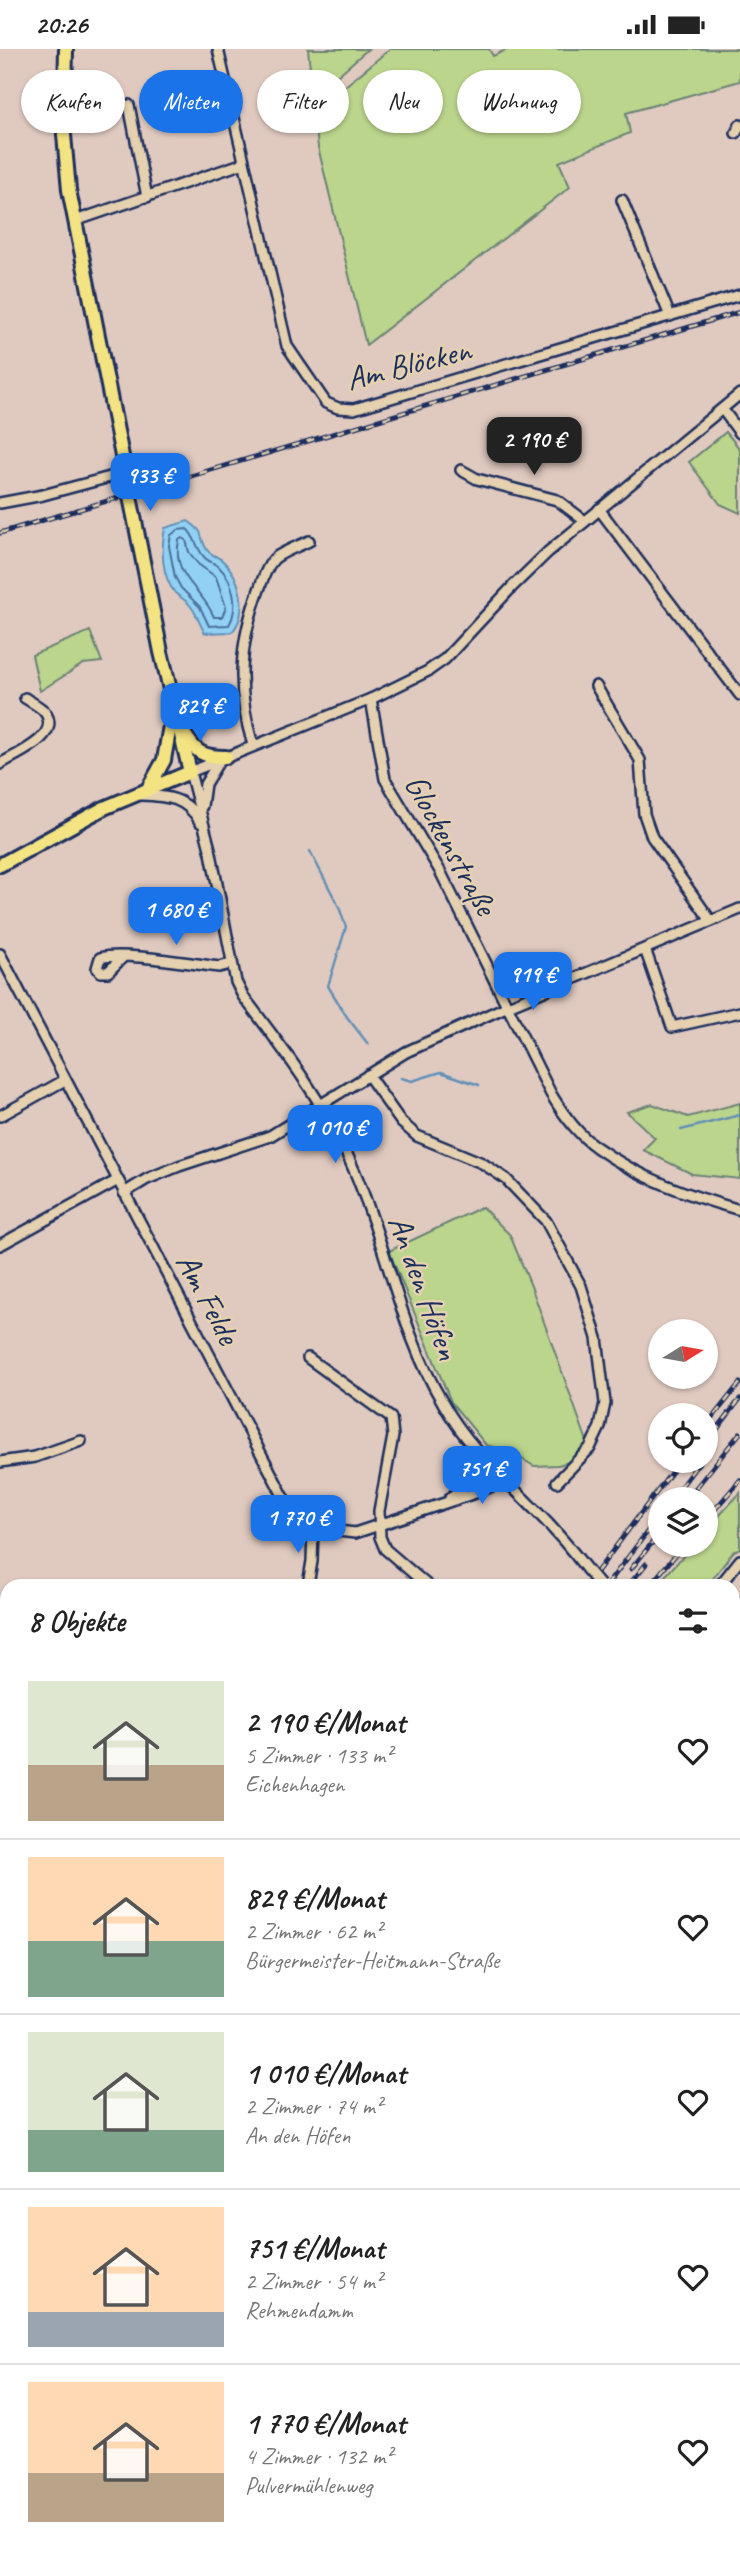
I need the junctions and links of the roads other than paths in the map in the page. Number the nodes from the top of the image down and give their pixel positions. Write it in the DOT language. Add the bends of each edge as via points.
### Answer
graph roads {
  1 [pos="66,49"];
  2 [pos="218,49"];
  3 [pos="130,105"];
  4 [pos="244,163"];
  5 [pos="147,197"];
  6 [pos="622,200"];
  7 [pos="75,221"];
  8 [pos="740,295"];
  9 [pos="670,316"];
  10 [pos="740,394"];
  11 [pos="723,409"];
  12 [pos="740,433"];
  13 [pos="461,470"];
  14 [pos="125,473"];
  15 [pos="0,503"];
  16 [pos="599,509"];
  17 [pos="585,521"];
  18 [pos="309,541"];
  19 [pos="596,685"];
  20 [pos="740,695"];
  21 [pos="25,698"];
  22 [pos="371,699"];
  23 [pos="173,707"];
  24 [pos="177,722"];
  25 [pos="253,745"];
  26 [pos="223,758"];
  27 [pos="0,764"];
  28 [pos="190,772"];
  29 [pos="142,792"];
  30 [pos="202,819"];
  31 [pos="206,832"];
  32 [pos="0,865"];
  33 [pos="740,909"];
  34 [pos="711,921"];
  35 [pos="645,949"];
  36 [pos="0,954"];
  37 [pos="123,957"];
  38 [pos="231,964"];
  39 [pos="508,1006"];
  40 [pos="740,1012"];
  41 [pos="368,1075"];
  42 [pos="65,1080"];
  43 [pos="320,1103"];
  44 [pos="0,1116"];
  45 [pos="118,1180"];
  46 [pos="124,1193"];
  47 [pos="740,1210"];
  48 [pos="0,1245"];
  49 [pos="308,1358"];
  50 [pos="81,1441"];
  51 [pos="0,1462"];
  52 [pos="489,1466"];
  53 [pos="501,1477"];
  54 [pos="557,1482"];
  55 [pos="445,1503"];
  56 [pos="379,1527"];
  57 [pos="313,1528"];
  58 [pos="740,1560"];
  59 [pos="309,1579"];
  60 [pos="420,1579"];
  61 [pos="595,1579"];
  62 [pos="725,1579"];
  1 -- 7 [label="main road" via="65,149"];
  2 -- 4 [label="street, Am Blöcken"];
  3 -- 5 [label="street"];
  4 -- 5 [label="street"];
  4 -- 9 [label="street, Am Blöcken" via="287,346 326,403 338,408 354,409"];
  5 -- 7 [label="street"];
  6 -- 9 [label="street"];
  7 -- 14 [label="main road"];
  8 -- 9 [label="street, Am Blöcken"];
  10 -- 11 [label="street"];
  11 -- 12 [label="street"];
  11 -- 16 [label="street"];
  13 -- 17 [label="street" via="477,479 557,500"];
  14 -- 15 [label="street"];
  14 -- 23 [label="main road"];
  16 -- 17 [label="street"];
  16 -- 20 [label="street"];
  17 -- 22 [label="street" via="523,576 444,659 410,682"];
  18 -- 25 [label="street" via="274,559 253,604 242,682"];
  19 -- 34 [label="street" via="640,759 644,814 652,837"];
  21 -- 27 [label="street" via="44,711 47,731 41,740"];
  22 -- 25 [label="street"];
  22 -- 39 [label="street, Glockenstraße" via="385,779 440,871"];
  23 -- 24 [label="main road"];
  23 -- 29 [label="main road" via="164,759"];
  24 -- 26 [label="main road" via="199,752"];
  24 -- 28 [label="main road"];
  25 -- 26 [label="street"];
  26 -- 28 [label="street"];
  26 -- 30 [label="street" via="205,784"];
  28 -- 29 [label="main road"];
  28 -- 30 [label="street, An den Höfen"];
  29 -- 31 [label="street" via="186,804"];
  29 -- 32 [label="main road"];
  30 -- 31 [label="street, An den Höfen"];
  31 -- 38 [label="street, An den Höfen"];
  33 -- 34 [label="street"];
  34 -- 35 [label="street"];
  35 -- 39 [label="street"];
  35 -- 40 [label="street" via="672,1027"];
  36 -- 42 [label="street, Am Felde"];
  37 -- 38 [label="street" via="219,967"];
  38 -- 43 [label="street, An den Höfen" via="243,996"];
  39 -- 41 [label="street" via="406,1052"];
  39 -- 47 [label="street, Glockenstraße" via="563,1114 596,1147 691,1197"];
  41 -- 43 [label="street"];
  41 -- 54 [label="street" via="416,1136 482,1163 527,1199 546,1221 581,1286 597,1338 605,1403 590,1448"];
  42 -- 44 [label="street"];
  42 -- 45 [label="street, Am Felde"];
  43 -- 46 [label="street" via="270,1136 179,1166"];
  43 -- 52 [label="street, An den Höfen" via="355,1171 429,1377 457,1426"];
  45 -- 46 [label="street, Am Felde"];
  45 -- 48 [label="street"];
  46 -- 57 [label="street, Am Felde" via="287,1504"];
  49 -- 56 [label="street" via="391,1417 393,1436"];
  50 -- 51 [label="street" via="34,1457"];
  52 -- 53 [label="street, An den Höfen"];
  52 -- 55 [label="street"];
  53 -- 55 [label="street" via="492,1486"];
  53 -- 61 [label="street, An den Höfen, bridge" via="555,1530"];
  55 -- 56 [label="street"];
  56 -- 57 [label="street" via="355,1534"];
  56 -- 60 [label="street" via="385,1549"];
  57 -- 59 [label="street"];
  58 -- 62 [label="street"];
}
